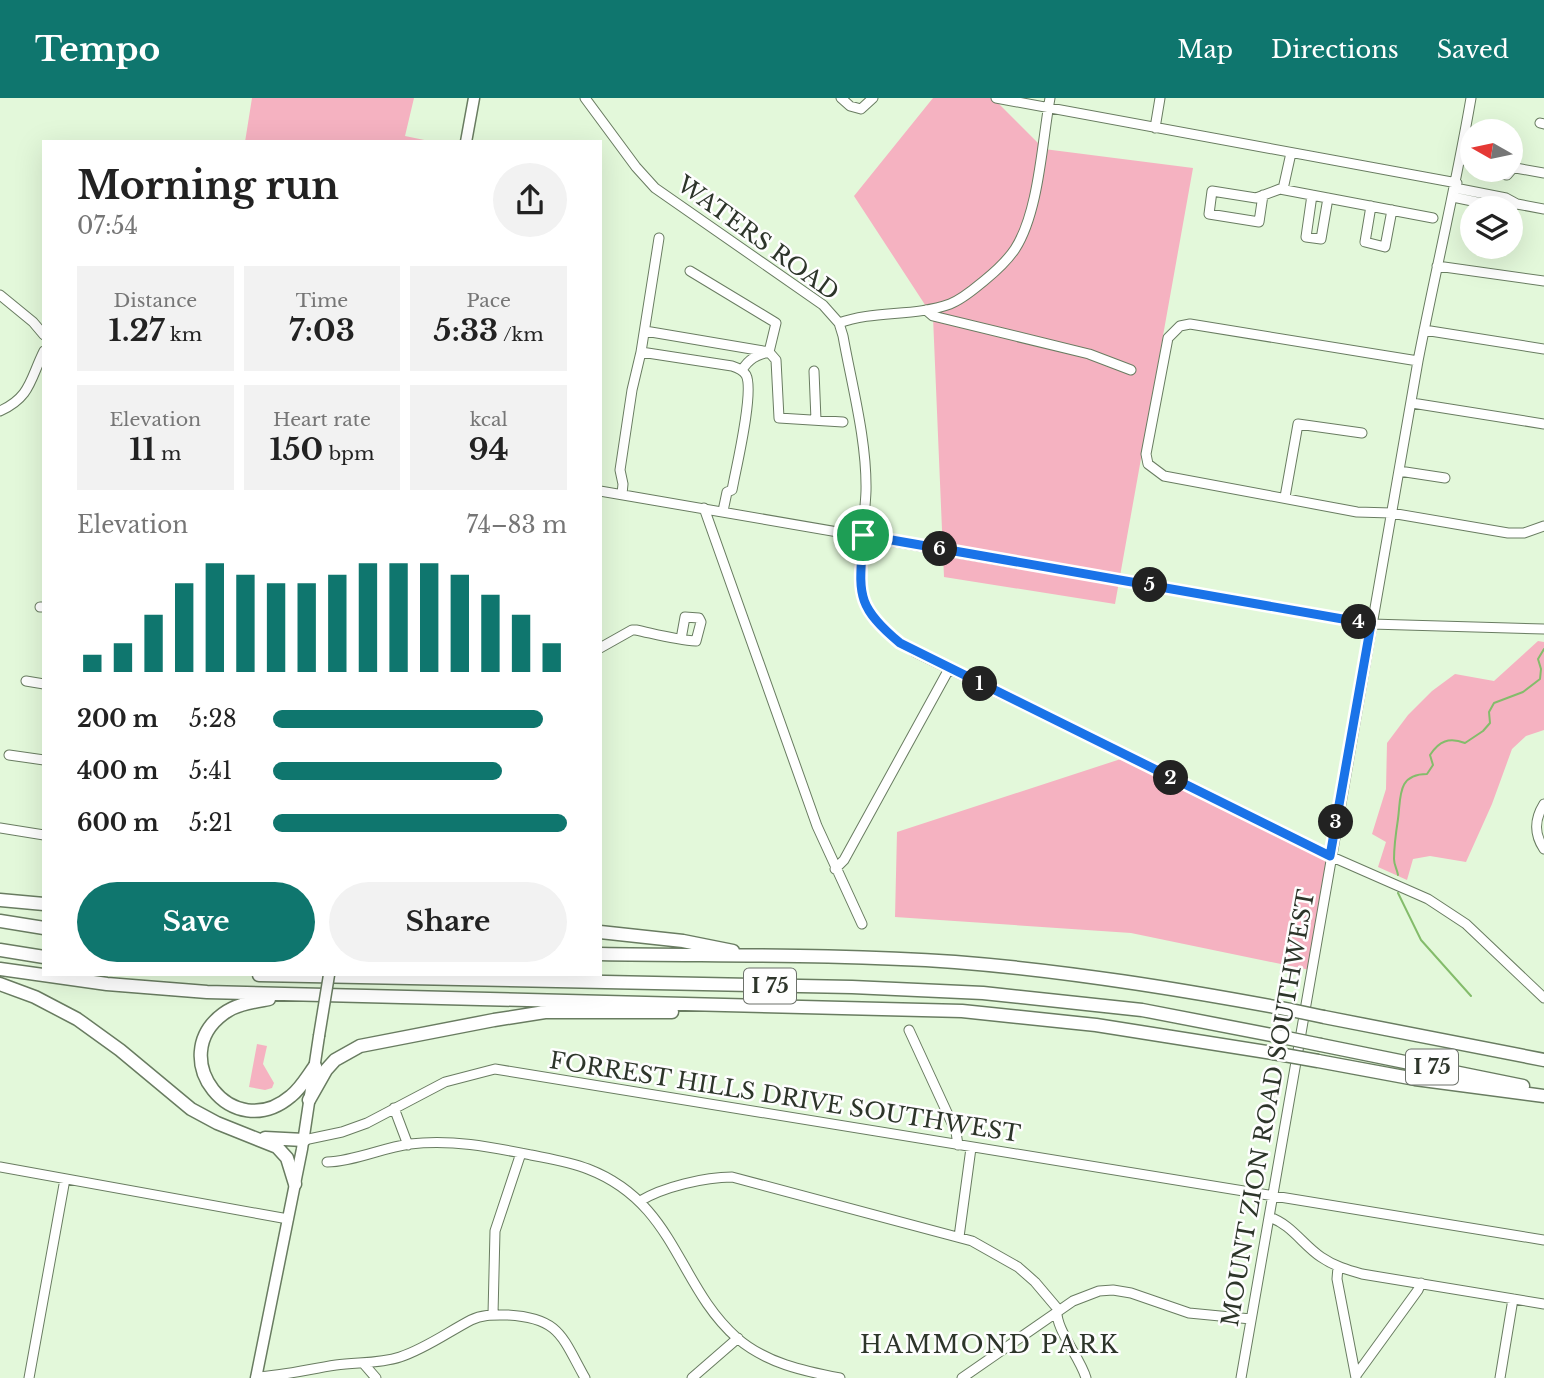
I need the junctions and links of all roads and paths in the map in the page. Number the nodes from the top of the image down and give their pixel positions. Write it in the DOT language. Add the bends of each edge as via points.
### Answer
graph roads {
  1 [pos="474,98"];
  2 [pos="585,98"];
  3 [pos="841,98"];
  4 [pos="873,98"];
  5 [pos="996,98"];
  6 [pos="1050,98"];
  7 [pos="1160,98"];
  8 [pos="1471,98"];
  9 [pos="1048,109"];
  10 [pos="1468,119"];
  11 [pos="1155,128"];
  12 [pos="466,140"];
  13 [pos="1291,153"];
  14 [pos="1460,164"];
  15 [pos="1523,168"];
  16 [pos="1544,173"];
  17 [pos="1283,189"];
  18 [pos="1455,189"];
  19 [pos="1263,195"];
  20 [pos="1312,195"];
  21 [pos="1328,198"];
  22 [pos="1371,206"];
  23 [pos="1544,209"];
  24 [pos="1392,210"];
  25 [pos="1433,218"];
  26 [pos="659,238"];
  27 [pos="1437,266"];
  28 [pos="690,271"];
  29 [pos="1544,282"];
  30 [pos="0,295"];
  31 [pos="926,310"];
  32 [pos="839,323"];
  33 [pos="1424,330"];
  34 [pos="645,331"];
  35 [pos="42,333"];
  36 [pos="1544,349"];
  37 [pos="641,352"];
  38 [pos="769,352"];
  39 [pos="42,356"];
  40 [pos="1418,361"];
  41 [pos="742,370"];
  42 [pos="1131,370"];
  43 [pos="814,371"];
  44 [pos="1412,402"];
  45 [pos="0,411"];
  46 [pos="816,420"];
  47 [pos="843,422"];
  48 [pos="1544,424"];
  49 [pos="1362,433"];
  50 [pos="1399,471"];
  51 [pos="1445,478"];
  52 [pos="622,489"];
  53 [pos="602,491"];
  54 [pos="1285,497"];
  55 [pos="704,508"];
  56 [pos="723,511"];
  57 [pos="1391,513"];
  58 [pos="1544,526"];
  59 [pos="863,535"];
  60 [pos="1371,624"];
  61 [pos="1544,629"];
  62 [pos="681,639"];
  63 [pos="602,647"];
  64 [pos="949,669"];
  65 [pos="26,681"];
  66 [pos="42,684"];
  67 [pos="9,755"];
  68 [pos="42,760"];
  69 [pos="1544,804"];
  70 [pos="0,828"];
  71 [pos="42,835"];
  72 [pos="1544,849"];
  73 [pos="1330,856"];
  74 [pos="835,869"];
  75 [pos="0,900"];
  76 [pos="42,904"];
  77 [pos="0,921"];
  78 [pos="862,924"];
  79 [pos="42,928"];
  80 [pos="602,932"];
  81 [pos="0,950"];
  82 [pos="602,954"];
  83 [pos="750,956"];
  84 [pos="42,957"];
  85 [pos="0,970"];
  86 [pos="42,975"];
  87 [pos="48,976"];
  88 [pos="309,976"];
  89 [pos="329,976"];
  90 [pos="0,984"];
  91 [pos="290,995"];
  92 [pos="1544,998"];
  93 [pos="814,1006"];
  94 [pos="909,1030"];
  95 [pos="1544,1060"];
  96 [pos="315,1066"];
  97 [pos="1544,1090"];
  98 [pos="1544,1096"];
  99 [pos="309,1100"];
  100 [pos="394,1108"];
  101 [pos="254,1136"];
  102 [pos="304,1140"];
  103 [pos="408,1144"];
  104 [pos="958,1145"];
  105 [pos="971,1147"];
  106 [pos="521,1153"];
  107 [pos="327,1162"];
  108 [pos="0,1167"];
  109 [pos="65,1179"];
  110 [pos="295,1184"];
  111 [pos="1273,1196"];
  112 [pos="640,1201"];
  113 [pos="1269,1217"];
  114 [pos="288,1219"];
  115 [pos="959,1237"];
  116 [pos="1544,1240"];
  117 [pos="1338,1267"];
  118 [pos="1421,1283"];
  119 [pos="1513,1299"];
  120 [pos="1544,1304"];
  121 [pos="1056,1313"];
  122 [pos="493,1314"];
  123 [pos="1251,1320"];
  124 [pos="738,1338"];
  125 [pos="363,1363"];
  126 [pos="1356,1376"];
  127 [pos="29,1378"];
  128 [pos="256,1378"];
  129 [pos="376,1378"];
  130 [pos="585,1378"];
  131 [pos="692,1378"];
  132 [pos="840,1378"];
  133 [pos="962,1378"];
  134 [pos="1086,1378"];
  135 [pos="1241,1378"];
  136 [pos="1500,1378"];
  1 -- 12 [label="main road"];
  2 -- 32 [label="street, WATERS ROAD" via="655,188 824,305"];
  3 -- 4 [label="street" via="861,109"];
  5 -- 9 [label="street"];
  6 -- 9 [label="street"];
  7 -- 11 [label="street"];
  8 -- 10 [label="street, MOUNT ZION ROAD SOUTHWEST"];
  9 -- 11 [label="street"];
  9 -- 31 [label="street" via="1036,191 1016,247 970,293"];
  11 -- 13 [label="street"];
  13 -- 17 [label="street"];
  13 -- 18 [label="street"];
  14 -- 18 [label="street, MOUNT ZION ROAD SOUTHWEST"];
  15 -- 16 [label="street"];
  17 -- 19 [label="street"];
  17 -- 20 [label="street"];
  18 -- 23 [label="street"];
  18 -- 27 [label="street, MOUNT ZION ROAD SOUTHWEST"];
  19 -- 19 [label="street" via="1259,222 1209,214 1212,191 1256,198"];
  20 -- 21 [label="street"];
  20 -- 21 [label="street" via="1306,237 1321,239"];
  21 -- 22 [label="street"];
  22 -- 24 [label="street"];
  22 -- 24 [label="street" via="1365,242 1385,247"];
  24 -- 25 [label="street"];
  26 -- 34 [label="street"];
  27 -- 29 [label="street"];
  27 -- 33 [label="street, MOUNT ZION ROAD SOUTHWEST"];
  28 -- 38 [label="street" via="776,323"];
  30 -- 35 [label="street"];
  31 -- 32 [label="street"];
  31 -- 42 [label="street" via="933,316 1089,354"];
  32 -- 59 [label="street, WATERS ROAD" via="865,460"];
  33 -- 36 [label="street"];
  33 -- 40 [label="street, MOUNT ZION ROAD SOUTHWEST"];
  34 -- 37 [label="street"];
  34 -- 38 [label="street"];
  37 -- 41 [label="street"];
  37 -- 52 [label="street" via="620,470"];
  38 -- 41 [label="street" via="756,355"];
  38 -- 46 [label="street" via="776,360 779,418"];
  39 -- 45 [label="street" via="23,396"];
  40 -- 44 [label="street, MOUNT ZION ROAD SOUTHWEST"];
  40 -- 54 [label="street" via="1190,324 1174,331 1168,338 1146,454 1148,464 1164,476"];
  41 -- 56 [label="street" via="749,392 732,490 727,492"];
  43 -- 46 [label="street"];
  44 -- 48 [label="street"];
  44 -- 50 [label="street, MOUNT ZION ROAD SOUTHWEST"];
  46 -- 47 [label="street"];
  49 -- 54 [label="street" via="1298,424"];
  50 -- 51 [label="street"];
  50 -- 57 [label="street, MOUNT ZION ROAD SOUTHWEST"];
  52 -- 53 [label="street"];
  52 -- 55 [label="street"];
  54 -- 57 [label="street" via="1357,512"];
  55 -- 56 [label="street"];
  55 -- 74 [label="street"];
  56 -- 59 [label="street"];
  57 -- 58 [label="street" via="1508,533"];
  57 -- 60 [label="street, MOUNT ZION ROAD SOUTHWEST"];
  59 -- 60 [label="street"];
  59 -- 64 [label="street, WATERS ROAD" via="860,588 869,613 900,643"];
  60 -- 61 [label="street"];
  60 -- 73 [label="street, MOUNT ZION ROAD SOUTHWEST"];
  62 -- 63 [label="street" via="632,630"];
  64 -- 73 [label="street, WATERS ROAD"];
  64 -- 74 [label="street"];
  65 -- 66 [label="street"];
  67 -- 68 [label="street"];
  69 -- 72 [label="street" via="1536,824"];
  70 -- 71 [label="street"];
  73 -- 92 [label="street, WATERS ROAD" via="1451,913"];
  73 -- 111 [label="street, MOUNT ZION ROAD SOUTHWEST"];
  74 -- 78 [label="street"];
  75 -- 76 [label="highway"];
  77 -- 79 [label="highway"];
  80 -- 83 [label="highway" via="683,941"];
  81 -- 84 [label="highway"];
  82 -- 83 [label="highway, I 75"];
  83 -- 95 [label="highway, I 75, bridge" via="954,962 1055,971 1155,985"];
  85 -- 86 [label="highway"];
  87 -- 91 [label="highway" via="144,988"];
  88 -- 97 [label="highway, I 75, bridge" via="852,987 1036,997 1142,1010"];
  89 -- 96 [label="main road, bridge"];
  90 -- 101 [label="highway" via="77,1019 191,1109"];
  91 -- 93 [label="highway"];
  91 -- 96 [label="highway" via="239,1006 221,1015 202,1046 204,1077 225,1102 254,1111 274,1107 292,1095"];
  93 -- 98 [label="highway, bridge" via="1029,1017"];
  93 -- 99 [label="highway" via="752,1012 545,1012 494,1020 348,1051 326,1070"];
  94 -- 104 [label="street"];
  96 -- 99 [label="main road"];
  99 -- 102 [label="main road"];
  100 -- 102 [label="street, FORREST HILLS DRIVE SOUTHWEST" via="342,1132"];
  100 -- 103 [label="street"];
  100 -- 104 [label="street, FORREST HILLS DRIVE SOUTHWEST" via="445,1082 495,1069"];
  101 -- 102 [label="highway"];
  101 -- 110 [label="highway" via="282,1152"];
  102 -- 110 [label="main road"];
  103 -- 106 [label="street" via="463,1143"];
  103 -- 107 [label="street"];
  104 -- 105 [label="street, FORREST HILLS DRIVE SOUTHWEST"];
  105 -- 111 [label="street, FORREST HILLS DRIVE SOUTHWEST"];
  105 -- 115 [label="street"];
  106 -- 112 [label="street" via="591,1170"];
  106 -- 122 [label="street" via="495,1231"];
  108 -- 109 [label="street"];
  109 -- 114 [label="street"];
  109 -- 127 [label="street"];
  110 -- 114 [label="main road"];
  111 -- 113 [label="street, MOUNT ZION ROAD SOUTHWEST"];
  111 -- 116 [label="street, FORREST HILLS DRIVE SOUTHWEST"];
  112 -- 115 [label="street" via="708,1179 732,1177"];
  112 -- 124 [label="street" via="669,1237 716,1315"];
  113 -- 117 [label="street" via="1281,1221"];
  113 -- 123 [label="street, MOUNT ZION ROAD SOUTHWEST"];
  114 -- 128 [label="main road"];
  115 -- 121 [label="street" via="1018,1268 1047,1296"];
  117 -- 118 [label="street"];
  117 -- 126 [label="street"];
  118 -- 119 [label="street"];
  118 -- 126 [label="street"];
  119 -- 120 [label="street"];
  119 -- 136 [label="street"];
  121 -- 123 [label="street" via="1084,1295 1113,1290 1189,1313"];
  121 -- 133 [label="street"];
  121 -- 134 [label="street"];
  122 -- 125 [label="street" via="472,1319 402,1356"];
  122 -- 130 [label="street" via="528,1316 556,1329"];
  123 -- 135 [label="street, MOUNT ZION ROAD SOUTHWEST"];
  124 -- 131 [label="street"];
  124 -- 132 [label="street" via="788,1367"];
  125 -- 128 [label="street"];
  125 -- 129 [label="street"];
}
